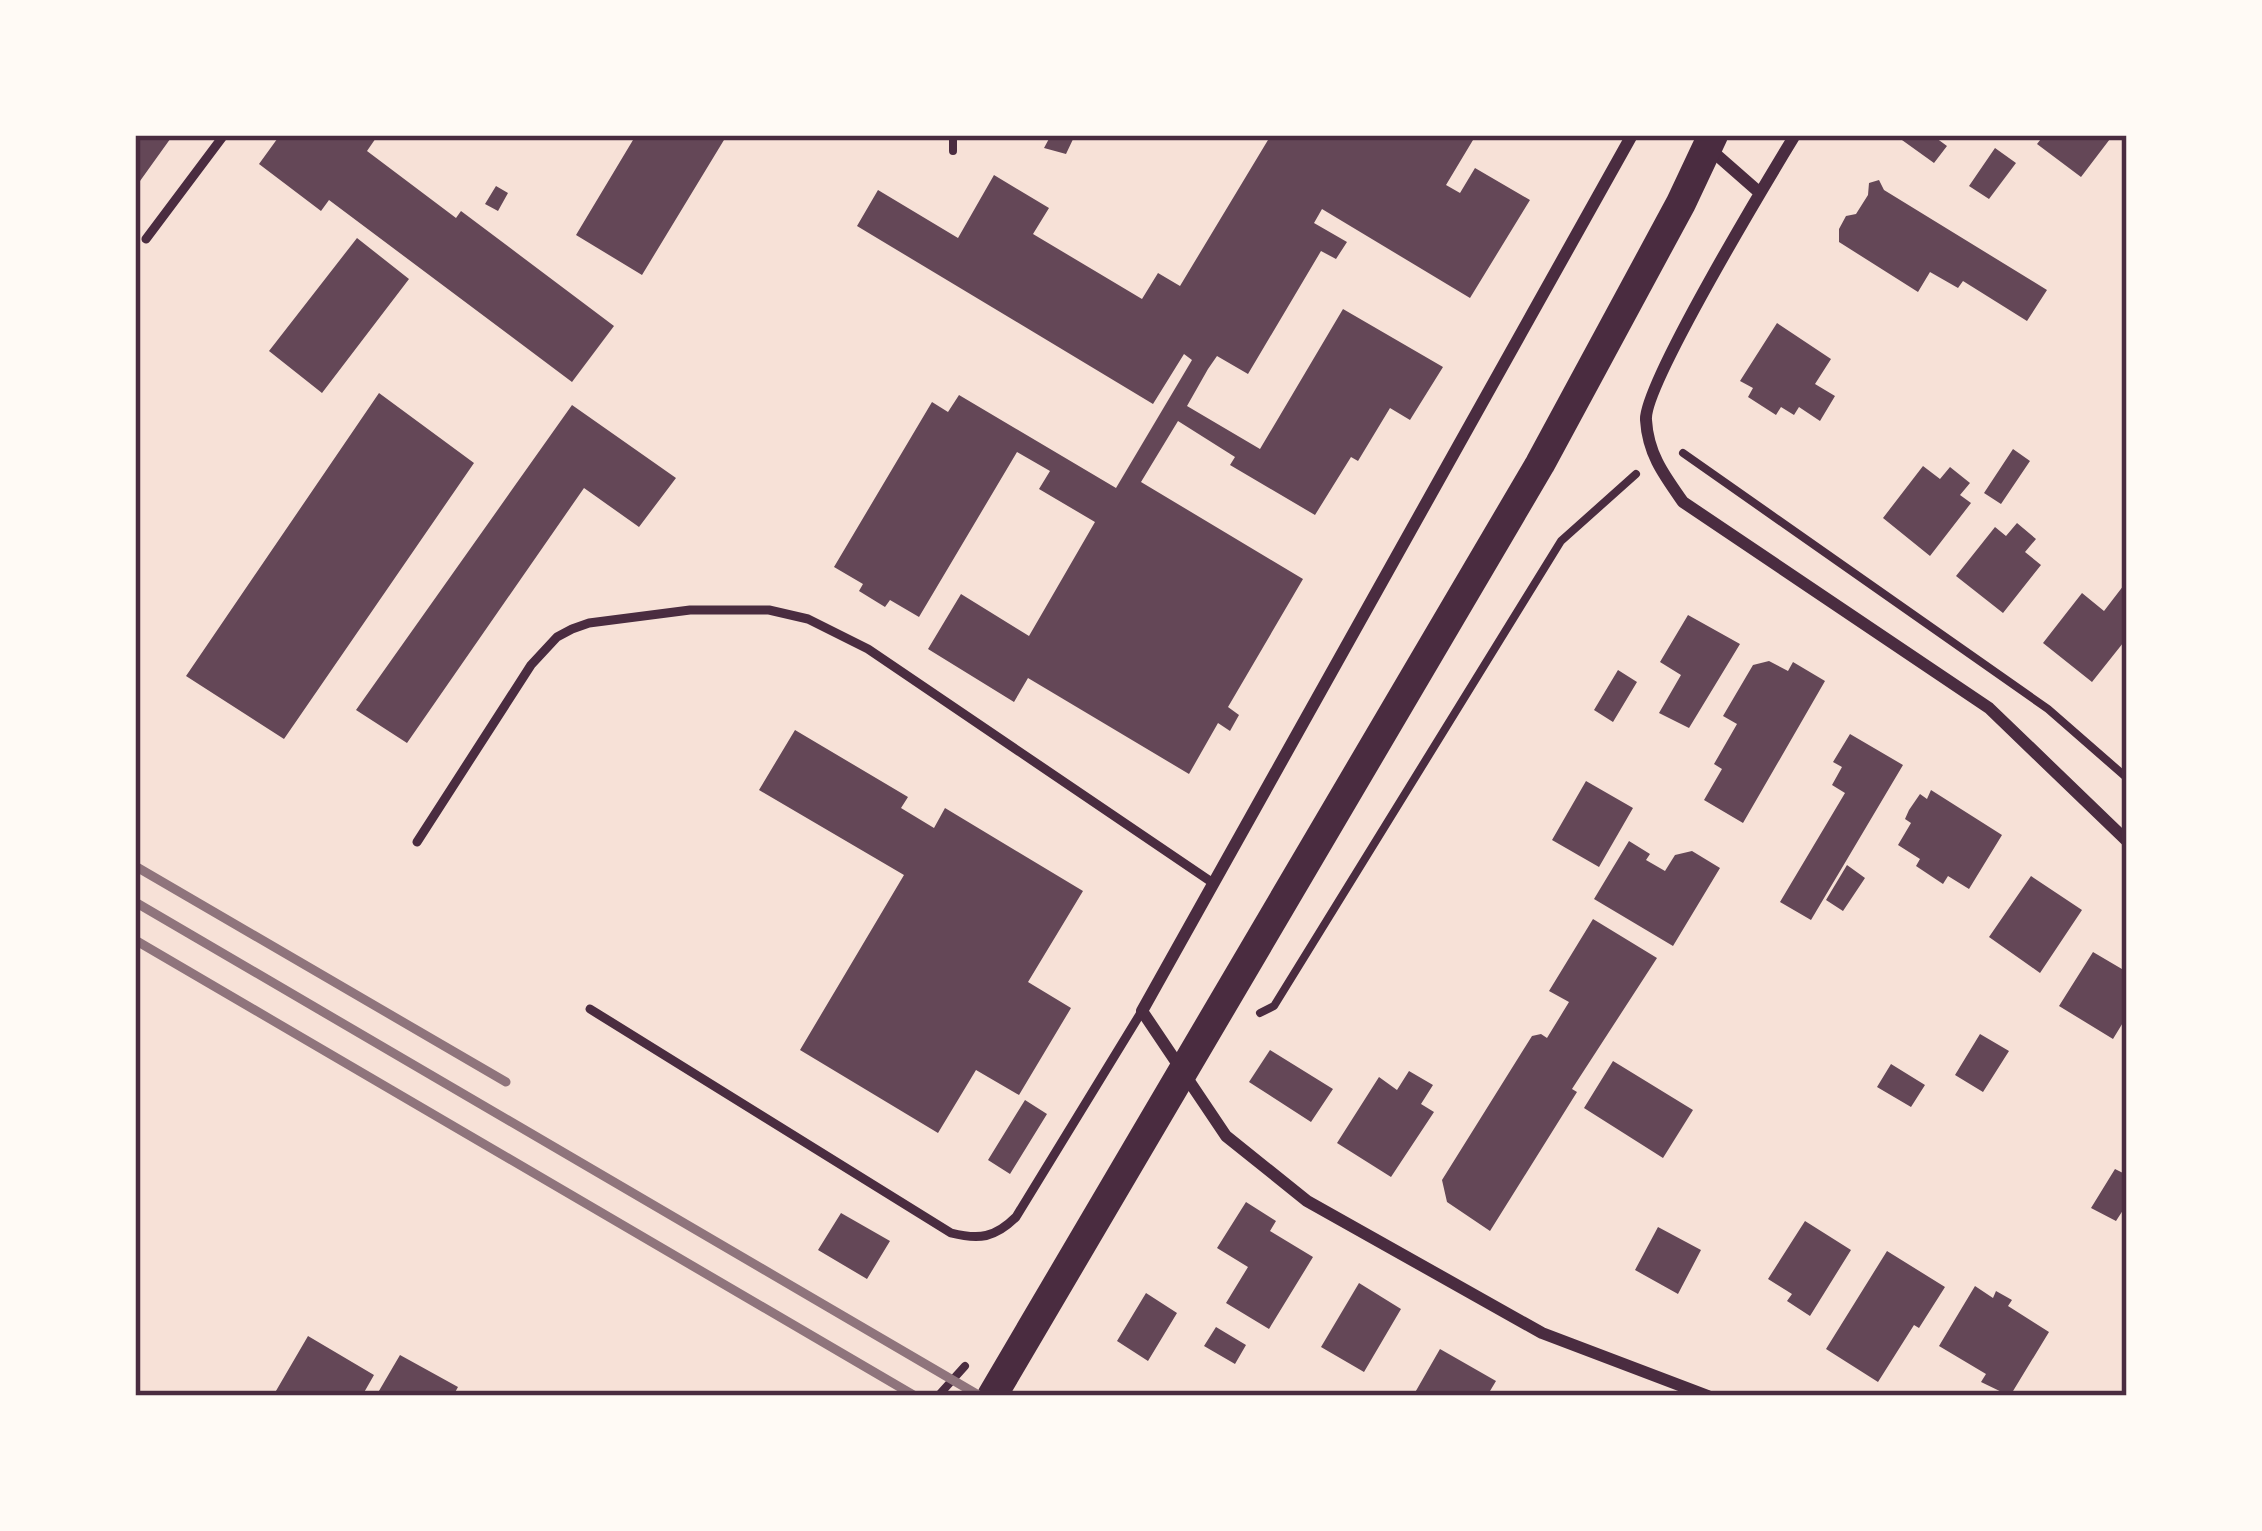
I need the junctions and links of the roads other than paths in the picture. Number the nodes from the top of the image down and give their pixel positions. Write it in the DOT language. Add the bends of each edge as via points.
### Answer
graph roads {
  1 [pos="224,135"];
  2 [pos="1633,135"];
  3 [pos="1795,135"];
  4 [pos="1710,141"];
  5 [pos="1760,193"];
  6 [pos="146,239"];
  7 [pos="2127,841"];
  8 [pos="417,842"];
  9 [pos="1213,883"];
  10 [pos="590,1009"];
  11 [pos="1142,1011"];
  12 [pos="992,1396"];
  13 [pos="1708,1396"];
  1 -- 6 [label="lane"];
  2 -- 9 [label="street"];
  3 -- 5 [label="street"];
  4 -- 5 [label="street"];
  4 -- 12 [label="main road" via="1540,464"];
  5 -- 7 [label="street" via="1645,414 1653,460 1683,502 1989,708"];
  8 -- 9 [label="lane" via="531,665 557,638 629,617 769,610 868,649"];
  9 -- 11 [label="street"];
  10 -- 11 [label="lane" via="969,1238 1002,1232 1016,1217"];
  11 -- 13 [label="street" via="1226,1136 1307,1201 1542,1333"];
}
